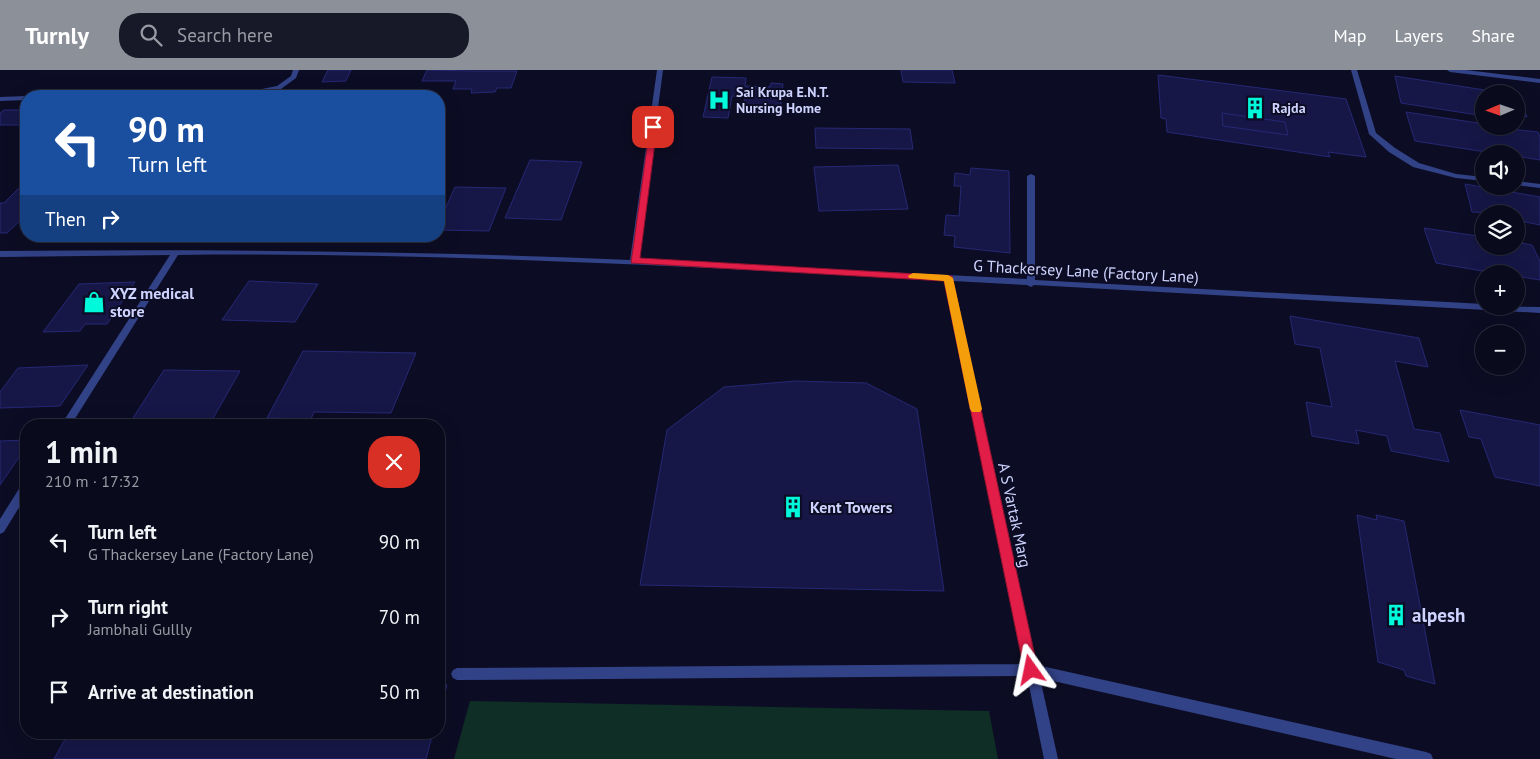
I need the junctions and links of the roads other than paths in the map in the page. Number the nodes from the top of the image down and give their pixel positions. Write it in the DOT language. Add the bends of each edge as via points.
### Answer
graph roads {
  1 [pos="296,70"];
  2 [pos="660,70"];
  3 [pos="1354,70"];
  4 [pos="1450,70"];
  5 [pos="1540,81"];
  6 [pos="266,90"];
  7 [pos="20,98"];
  8 [pos="0,99"];
  9 [pos="1031,176"];
  10 [pos="1475,178"];
  11 [pos="1525,184"];
  12 [pos="1540,186"];
  13 [pos="176,252"];
  14 [pos="0,254"];
  15 [pos="634,261"];
  16 [pos="948,278"];
  17 [pos="1031,284"];
  18 [pos="1540,310"];
  19 [pos="70,419"];
  20 [pos="20,496"];
  21 [pos="0,528"];
  22 [pos="1031,670"];
  23 [pos="456,674"];
  24 [pos="1051,759"];
  25 [pos="1426,759"];
  1 -- 6 [label="street" via="294,77 279,88"];
  2 -- 15 [label="street"];
  3 -- 10 [label="street" via="1373,134 1416,165"];
  4 -- 5 [label="street"];
  7 -- 8 [label="street"];
  9 -- 17 [label="street"];
  11 -- 12 [label="street"];
  13 -- 14 [label="street, G Thackersey Lane (Factory Lane)"];
  13 -- 15 [label="street, G Thackersey Lane (Factory Lane)"];
  13 -- 19 [label="street"];
  15 -- 16 [label="street, G Thackersey Lane (Factory Lane)"];
  16 -- 17 [label="street, G Thackersey Lane (Factory Lane)"];
  16 -- 22 [label="street, A S Vartak Marg"];
  17 -- 18 [label="street, G Thackersey Lane (Factory Lane)"];
  20 -- 21 [label="street"];
  22 -- 23 [label="street"];
  22 -- 24 [label="street, A S Vartak Marg"];
  22 -- 25 [label="street"];
}
